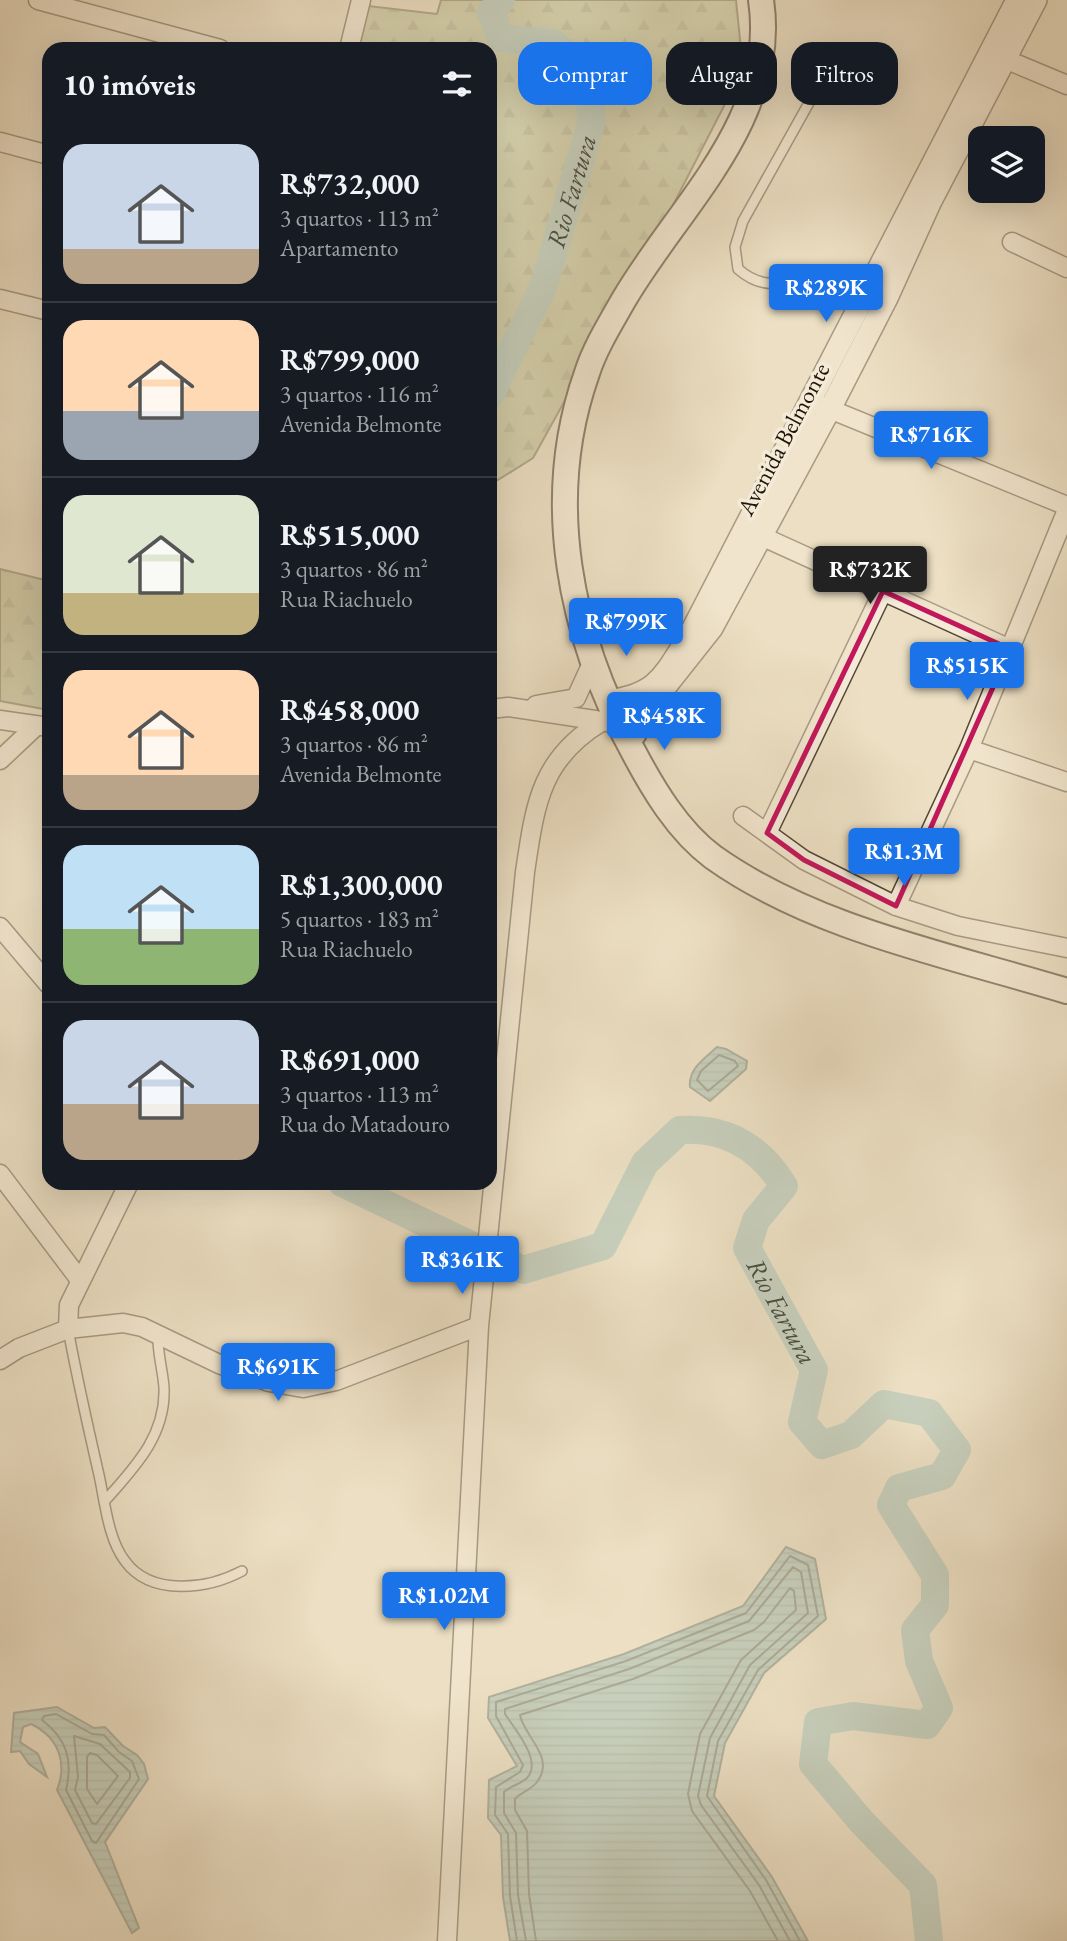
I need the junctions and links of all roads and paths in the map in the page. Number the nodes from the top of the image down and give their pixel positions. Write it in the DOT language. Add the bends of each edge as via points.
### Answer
graph roads {
  1 [pos="38,0"];
  2 [pos="362,0"];
  3 [pos="761,0"];
  4 [pos="1017,0"];
  5 [pos="1036,0"];
  6 [pos="194,42"];
  7 [pos="351,42"];
  8 [pos="997,56"];
  9 [pos="1067,85"];
  10 [pos="808,105"];
  11 [pos="0,142"];
  12 [pos="42,153"];
  13 [pos="1012,242"];
  14 [pos="1067,268"];
  15 [pos="867,287"];
  16 [pos="887,298"];
  17 [pos="0,299"];
  18 [pos="42,309"];
  19 [pos="820,405"];
  20 [pos="1067,508"];
  21 [pos="752,532"];
  22 [pos="883,591"];
  23 [pos="579,613"];
  24 [pos="1010,649"];
  25 [pos="593,663"];
  26 [pos="576,698"];
  27 [pos="499,708"];
  28 [pos="622,717"];
  29 [pos="585,718"];
  30 [pos="0,720"];
  31 [pos="42,727"];
  32 [pos="572,742"];
  33 [pos="968,749"];
  34 [pos="0,760"];
  35 [pos="1067,782"];
  36 [pos="743,816"];
  37 [pos="767,834"];
  38 [pos="896,906"];
  39 [pos="0,927"];
  40 [pos="1067,948"];
  41 [pos="42,977"];
  42 [pos="1067,991"];
  43 [pos="497,1134"];
  44 [pos="0,1174"];
  45 [pos="125,1190"];
  46 [pos="491,1190"];
  47 [pos="80,1280"];
  48 [pos="479,1325"];
  49 [pos="68,1329"];
  50 [pos="158,1334"];
  51 [pos="0,1360"];
  52 [pos="104,1502"];
  53 [pos="242,1570"];
  54 [pos="447,1941"];
  1 -- 6 [label="street"];
  2 -- 7 [label="street"];
  3 -- 23 [label="main road" via="762,48 744,117 624,299 588,369 577,406 563,501 566,547"];
  4 -- 8 [label="street, Avenida Belmonte"];
  5 -- 8 [label="street, Avenida Belmonte"];
  8 -- 9 [label="street"];
  8 -- 15 [label="street, Avenida Belmonte"];
  8 -- 16 [label="street, Avenida Belmonte"];
  10 -- 15 [label="lane" via="743,222 735,247 737,269 765,284 783,283 814,270 839,274"];
  11 -- 12 [label="street"];
  13 -- 14 [label="street"];
  15 -- 16 [label="lane"];
  15 -- 19 [label="street, Avenida Belmonte"];
  16 -- 19 [label="street, Avenida Belmonte"];
  17 -- 18 [label="street"];
  19 -- 20 [label="street"];
  19 -- 21 [label="street, Avenida Belmonte"];
  20 -- 24 [label="street"];
  21 -- 22 [label="street"];
  21 -- 28 [label="street, Avenida Belmonte" via="712,628 671,683"];
  22 -- 24 [label="street"];
  22 -- 37 [label="street"];
  23 -- 25 [label="main road"];
  23 -- 28 [label="main road"];
  24 -- 33 [label="street"];
  25 -- 26 [label="street"];
  25 -- 28 [label="main road"];
  26 -- 27 [label="street"];
  26 -- 28 [label="street"];
  26 -- 29 [label="street" via="585,706"];
  27 -- 29 [label="street"];
  28 -- 29 [label="street"];
  28 -- 32 [label="street"];
  28 -- 42 [label="main road" via="652,785 711,855 797,905"];
  29 -- 32 [label="street"];
  30 -- 31 [label="street"];
  31 -- 34 [label="street"];
  32 -- 43 [label="street" via="553,764 535,807"];
  33 -- 35 [label="street"];
  33 -- 38 [label="street"];
  36 -- 37 [label="street"];
  37 -- 38 [label="street" via="804,860"];
  38 -- 40 [label="street" via="958,926"];
  39 -- 41 [label="street"];
  44 -- 47 [label="street"];
  45 -- 47 [label="street"];
  46 -- 48 [label="street"];
  47 -- 49 [label="street" via="69,1305"];
  48 -- 50 [label="street" via="335,1381 303,1388 269,1382 219,1364"];
  48 -- 54 [label="street"];
  49 -- 50 [label="street" via="123,1324"];
  49 -- 51 [label="street"];
  49 -- 52 [label="lane"];
  50 -- 52 [label="lane" via="163,1413 141,1461"];
  52 -- 53 [label="lane" via="118,1551 138,1575 157,1585 203,1584"];
}
